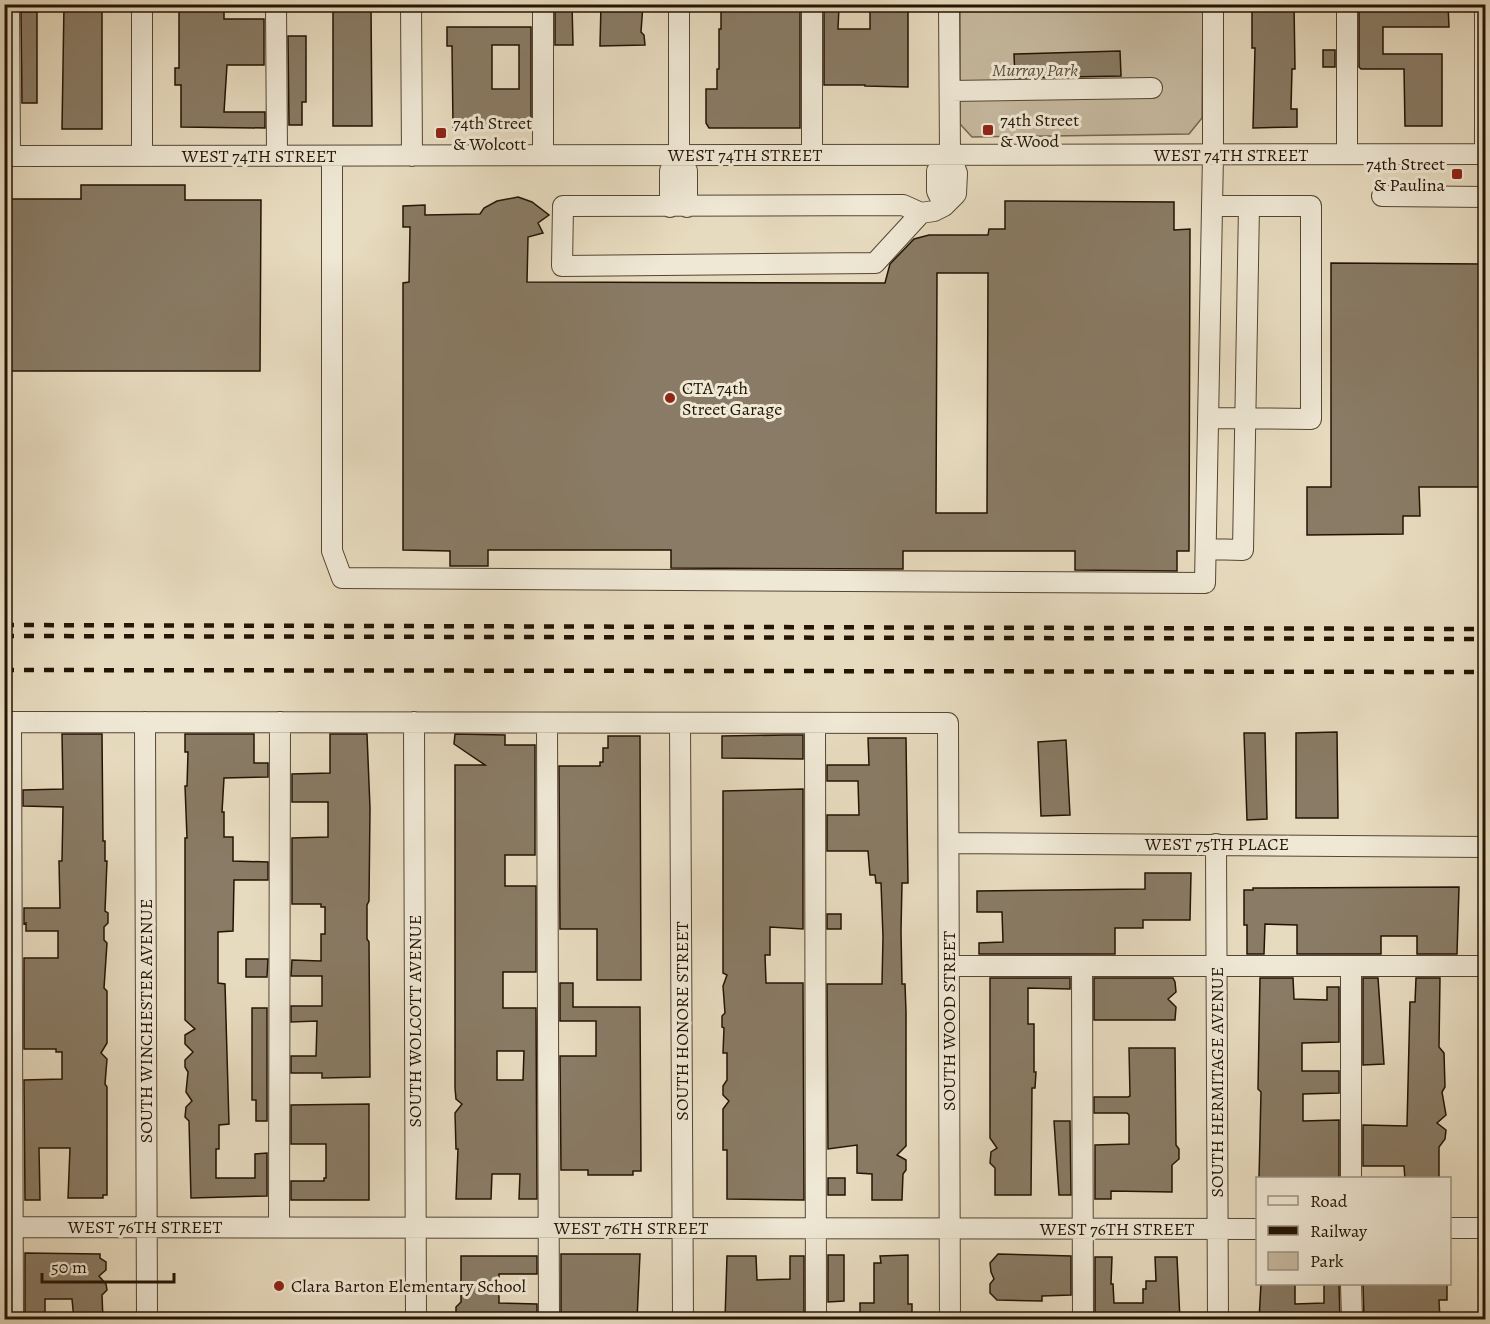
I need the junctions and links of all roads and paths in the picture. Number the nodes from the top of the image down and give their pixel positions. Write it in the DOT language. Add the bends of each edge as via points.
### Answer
graph roads {
  1 [pos="9,4"];
  2 [pos="142,4"];
  3 [pos="276,4"];
  4 [pos="411,4"];
  5 [pos="543,4"];
  6 [pos="679,4"];
  7 [pos="812,4"];
  8 [pos="949,4"];
  9 [pos="1213,4"];
  10 [pos="1347,4"];
  11 [pos="1485,4"];
  12 [pos="1152,88"];
  13 [pos="950,91"];
  14 [pos="1213,154"];
  15 [pos="1347,154"];
  16 [pos="1485,154"];
  17 [pos="543,155"];
  18 [pos="679,155"];
  19 [pos="812,155"];
  20 [pos="950,155"];
  21 [pos="7,156"];
  22 [pos="142,156"];
  23 [pos="277,156"];
  24 [pos="332,156"];
  25 [pos="412,156"];
  26 [pos="1382,196"];
  27 [pos="1485,197"];
  28 [pos="1212,206"];
  29 [pos="1249,206"];
  30 [pos="678,207"];
  31 [pos="921,213"];
  32 [pos="1208,418"];
  33 [pos="1245,418"];
  34 [pos="1206,549"];
  35 [pos="145,722"];
  36 [pos="280,722"];
  37 [pos="414,722"];
  38 [pos="547,723"];
  39 [pos="680,723"];
  40 [pos="815,723"];
  41 [pos="949,843"];
  42 [pos="1216,844"];
  43 [pos="1485,847"];
  44 [pos="949,966"];
  45 [pos="1082,966"];
  46 [pos="1216,966"];
  47 [pos="1485,966"];
  48 [pos="1351,967"];
  49 [pos="1351,1177"];
  50 [pos="147,1226"];
  51 [pos="8,1227"];
  52 [pos="279,1227"];
  53 [pos="415,1227"];
  54 [pos="548,1228"];
  55 [pos="683,1228"];
  56 [pos="1451,1228"];
  57 [pos="1485,1228"];
  58 [pos="816,1229"];
  59 [pos="950,1229"];
  60 [pos="1082,1229"];
  61 [pos="1217,1229"];
  62 [pos="1256,1229"];
  63 [pos="1352,1285"];
  64 [pos="13,1320"];
  65 [pos="147,1320"];
  66 [pos="416,1320"];
  67 [pos="549,1320"];
  68 [pos="683,1320"];
  69 [pos="816,1320"];
  70 [pos="950,1320"];
  71 [pos="1083,1320"];
  72 [pos="1218,1320"];
  73 [pos="1352,1320"];
  1 -- 21 [label="street"];
  2 -- 22 [label="street"];
  3 -- 23 [label="street"];
  4 -- 25 [label="street"];
  5 -- 17 [label="street"];
  6 -- 18 [label="street"];
  7 -- 19 [label="street"];
  8 -- 13 [label="street"];
  9 -- 14 [label="street"];
  10 -- 15 [label="street"];
  11 -- 16 [label="street"];
  12 -- 13 [label="street"];
  13 -- 20 [label="street"];
  14 -- 15 [label="street, WEST 74TH STREET"];
  14 -- 20 [label="street, WEST 74TH STREET"];
  14 -- 28 [label="street"];
  15 -- 16 [label="street, WEST 74TH STREET"];
  17 -- 18 [label="street, WEST 74TH STREET"];
  17 -- 25 [label="street, WEST 74TH STREET"];
  18 -- 19 [label="street, WEST 74TH STREET"];
  18 -- 30 [label="street" via="670,171"];
  19 -- 20 [label="street, WEST 74TH STREET"];
  20 -- 31 [label="street" via="937,171 937,192 944,206"];
  21 -- 22 [label="street, WEST 74TH STREET"];
  22 -- 23 [label="street, WEST 74TH STREET"];
  23 -- 24 [label="street, WEST 74TH STREET"];
  24 -- 25 [label="street, WEST 74TH STREET"];
  24 -- 34 [label="street" via="332,551 342,578 1205,583"];
  26 -- 27 [label="street"];
  28 -- 29 [label="street"];
  28 -- 32 [label="street"];
  29 -- 33 [label="street"];
  29 -- 33 [label="street" via="1311,206 1311,419"];
  30 -- 31 [label="street" via="903,205"];
  30 -- 31 [label="street" via="563,207 562,266 875,263"];
  32 -- 33 [label="street"];
  32 -- 34 [label="street"];
  33 -- 34 [label="street" via="1243,550"];
  35 -- 36 [label="street"];
  35 -- 50 [label="street, SOUTH WINCHESTER AVENUE"];
  35 -- 51 [label="street" via="11,722"];
  36 -- 37 [label="street"];
  36 -- 52 [label="street"];
  37 -- 38 [label="street"];
  37 -- 53 [label="street, SOUTH WOLCOTT AVENUE"];
  38 -- 39 [label="street"];
  38 -- 54 [label="street"];
  39 -- 40 [label="street"];
  39 -- 55 [label="street, SOUTH HONORE STREET"];
  40 -- 41 [label="street, SOUTH WOOD STREET" via="948,723"];
  40 -- 58 [label="street"];
  41 -- 42 [label="street, WEST 75TH PLACE"];
  41 -- 44 [label="street, SOUTH WOOD STREET"];
  42 -- 43 [label="street, WEST 75TH PLACE"];
  42 -- 46 [label="street, SOUTH HERMITAGE AVENUE"];
  44 -- 45 [label="street"];
  44 -- 59 [label="street, SOUTH WOOD STREET"];
  45 -- 46 [label="street"];
  45 -- 60 [label="street"];
  46 -- 48 [label="street"];
  46 -- 61 [label="street, SOUTH HERMITAGE AVENUE"];
  47 -- 48 [label="street"];
  48 -- 49 [label="street"];
  50 -- 51 [label="street, WEST 76TH STREET"];
  50 -- 52 [label="street, WEST 76TH STREET"];
  50 -- 65 [label="street, SOUTH WINCHESTER AVENUE"];
  51 -- 64 [label="street"];
  52 -- 53 [label="street, WEST 76TH STREET"];
  53 -- 54 [label="street, WEST 76TH STREET"];
  53 -- 66 [label="street, SOUTH WOLCOTT AVENUE"];
  54 -- 55 [label="street, WEST 76TH STREET"];
  54 -- 67 [label="street"];
  55 -- 58 [label="street, WEST 76TH STREET"];
  55 -- 68 [label="street, SOUTH HONORE STREET"];
  56 -- 57 [label="street"];
  58 -- 59 [label="street, WEST 76TH STREET"];
  58 -- 69 [label="street"];
  59 -- 60 [label="street, WEST 76TH STREET"];
  59 -- 70 [label="street, SOUTH WOOD STREET"];
  60 -- 61 [label="street, WEST 76TH STREET"];
  60 -- 71 [label="street"];
  61 -- 62 [label="street, WEST 76TH STREET"];
  61 -- 72 [label="street, SOUTH HERMITAGE AVENUE"];
  63 -- 73 [label="street"];
}
